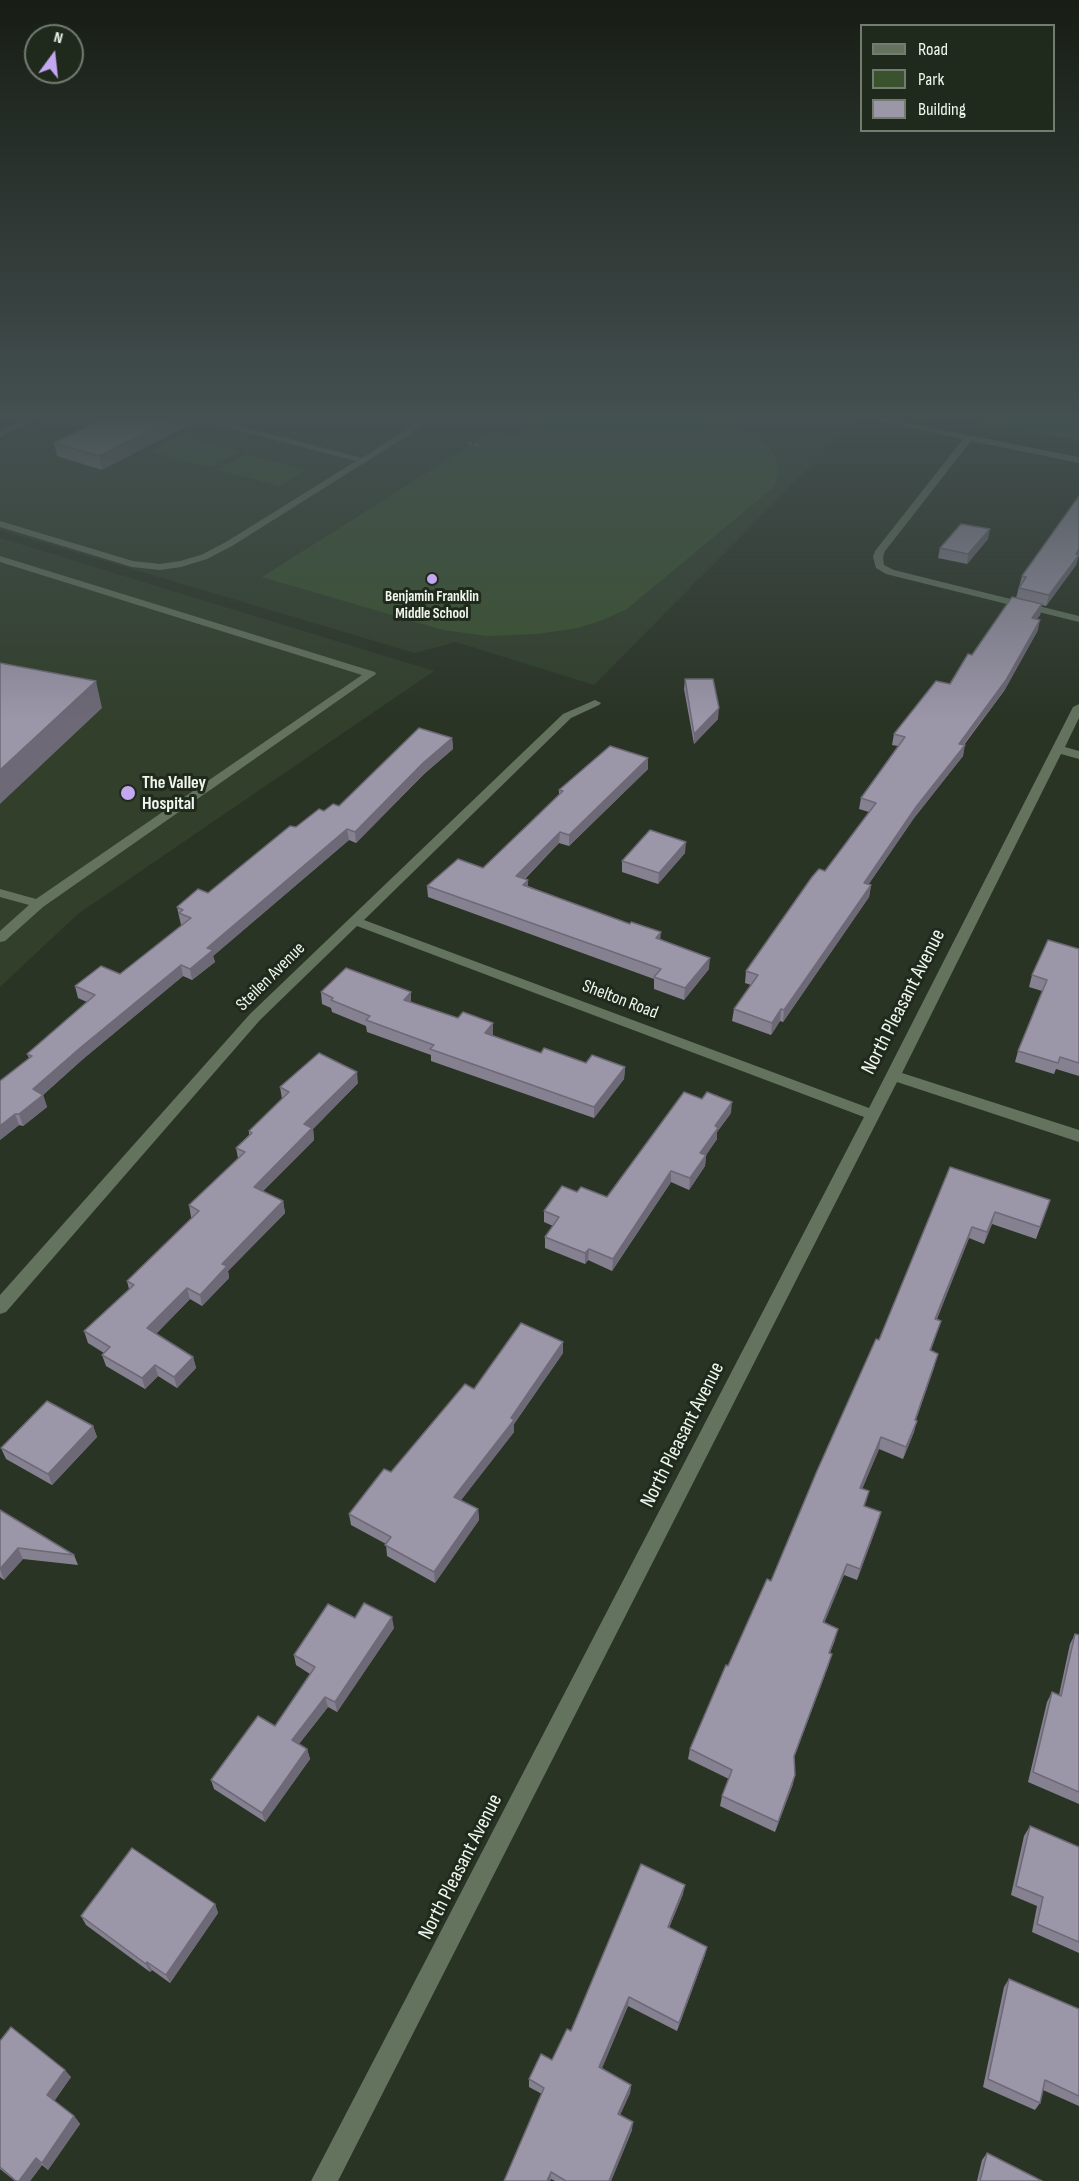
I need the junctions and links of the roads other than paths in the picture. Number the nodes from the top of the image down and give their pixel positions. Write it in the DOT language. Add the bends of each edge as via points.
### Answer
graph roads {
  1 [pos="270,519"];
  2 [pos="905,519"];
  3 [pos="0,525"];
  4 [pos="0,559"];
  5 [pos="1079,619"];
  6 [pos="595,703"];
  7 [pos="1079,707"];
  8 [pos="1058,750"];
  9 [pos="1079,755"];
  10 [pos="0,893"];
  11 [pos="38,904"];
  12 [pos="355,921"];
  13 [pos="0,938"];
  14 [pos="893,1075"];
  15 [pos="873,1115"];
  16 [pos="1079,1136"];
  17 [pos="0,1307"];
  18 [pos="324,2181"];
  1 -- 3 [label="street" via="204,557 160,567 132,564"];
  2 -- 5 [label="street" via="880,551 879,566"];
  4 -- 11 [label="street" via="371,674"];
  6 -- 12 [label="street, Steilen Avenue" via="567,716"];
  7 -- 8 [label="street, North Pleasant Avenue"];
  8 -- 9 [label="street"];
  8 -- 14 [label="street, North Pleasant Avenue"];
  10 -- 11 [label="street"];
  11 -- 13 [label="street"];
  12 -- 15 [label="street, Shelton Road"];
  12 -- 17 [label="street, Steilen Avenue" via="255,1017"];
  14 -- 15 [label="street, North Pleasant Avenue"];
  14 -- 16 [label="street"];
  15 -- 18 [label="street, North Pleasant Avenue"];
}
